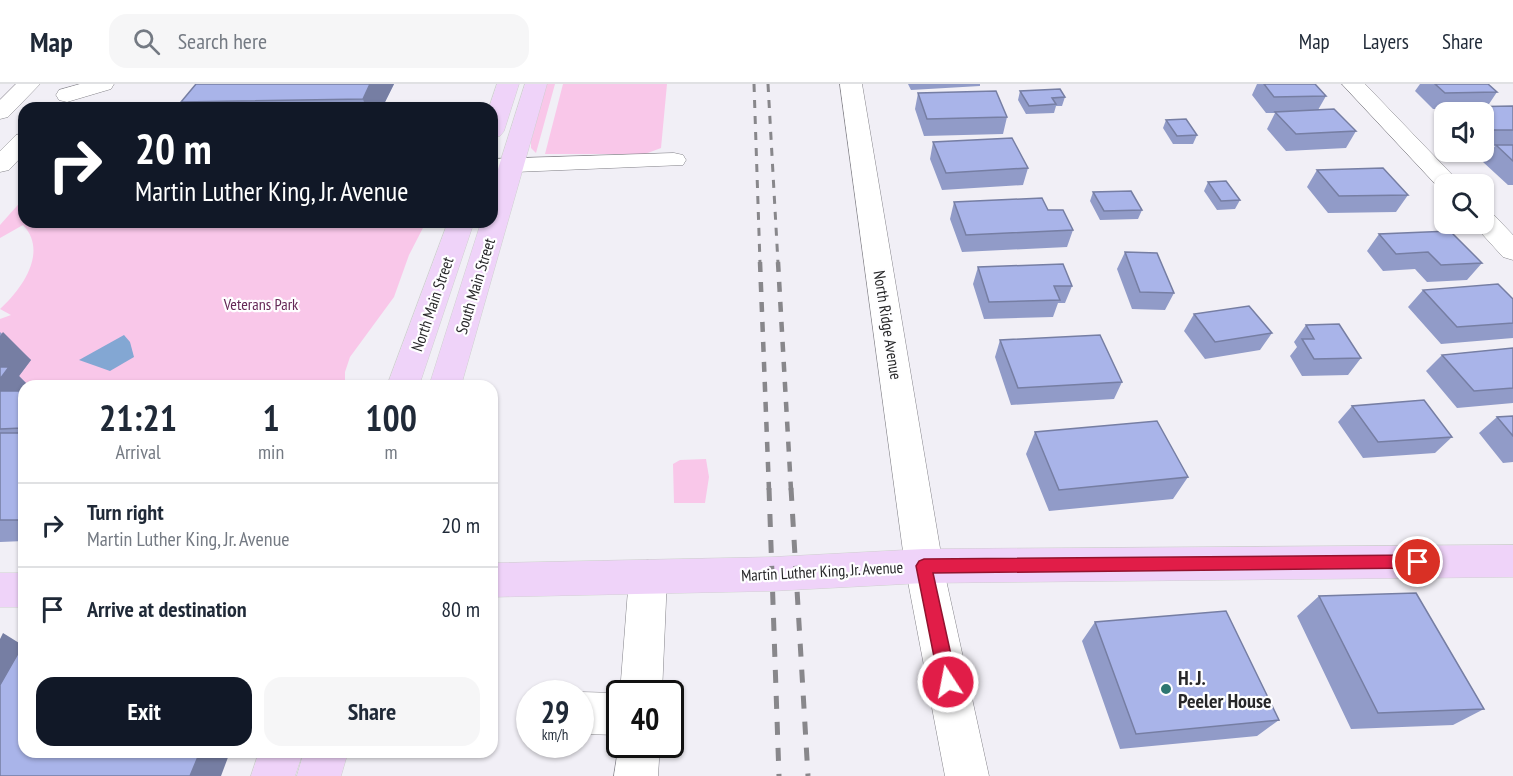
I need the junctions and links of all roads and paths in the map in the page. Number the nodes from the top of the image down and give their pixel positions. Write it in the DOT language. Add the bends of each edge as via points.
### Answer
graph roads {
  1 [pos="29,84"];
  2 [pos="104,84"];
  3 [pos="508,84"];
  4 [pos="536,84"];
  5 [pos="850,84"];
  6 [pos="1353,84"];
  7 [pos="67,96"];
  8 [pos="0,112"];
  9 [pos="498,113"];
  10 [pos="18,146"];
  11 [pos="674,160"];
  12 [pos="0,165"];
  13 [pos="502,166"];
  14 [pos="1439,174"];
  15 [pos="498,181"];
  16 [pos="459,228"];
  17 [pos="486,228"];
  18 [pos="1494,231"];
  19 [pos="1513,252"];
  20 [pos="406,380"];
  21 [pos="447,380"];
  22 [pos="1513,561"];
  23 [pos="924,566"];
  24 [pos="648,577"];
  25 [pos="498,580"];
  26 [pos="0,590"];
  27 [pos="18,590"];
  28 [pos="642,680"];
  29 [pos="278,758"];
  30 [pos="324,758"];
  31 [pos="637,758"];
  32 [pos="273,776"];
  33 [pos="319,776"];
  34 [pos="636,776"];
  35 [pos="967,776"];
  1 -- 8 [label="street"];
  2 -- 7 [label="street"];
  3 -- 9 [label="main road"];
  4 -- 13 [label="main road, South Main Street"];
  5 -- 23 [label="street, North Ridge Avenue"];
  6 -- 14 [label="street"];
  10 -- 12 [label="street"];
  11 -- 13 [label="street"];
  13 -- 15 [label="main road, South Main Street"];
  16 -- 20 [label="main road, North Main Street"];
  17 -- 21 [label="main road, South Main Street"];
  18 -- 19 [label="street"];
  22 -- 23 [label="main road, Martin Luther King, Jr. Avenue"];
  23 -- 24 [label="main road, Martin Luther King, Jr. Avenue"];
  23 -- 35 [label="street, North Ridge Avenue"];
  24 -- 25 [label="main road, Martin Luther King, Jr. Avenue"];
  24 -- 28 [label="street"];
  26 -- 27 [label="main road"];
  29 -- 32 [label="main road"];
  30 -- 33 [label="main road"];
  31 -- 34 [label="street"];
}
